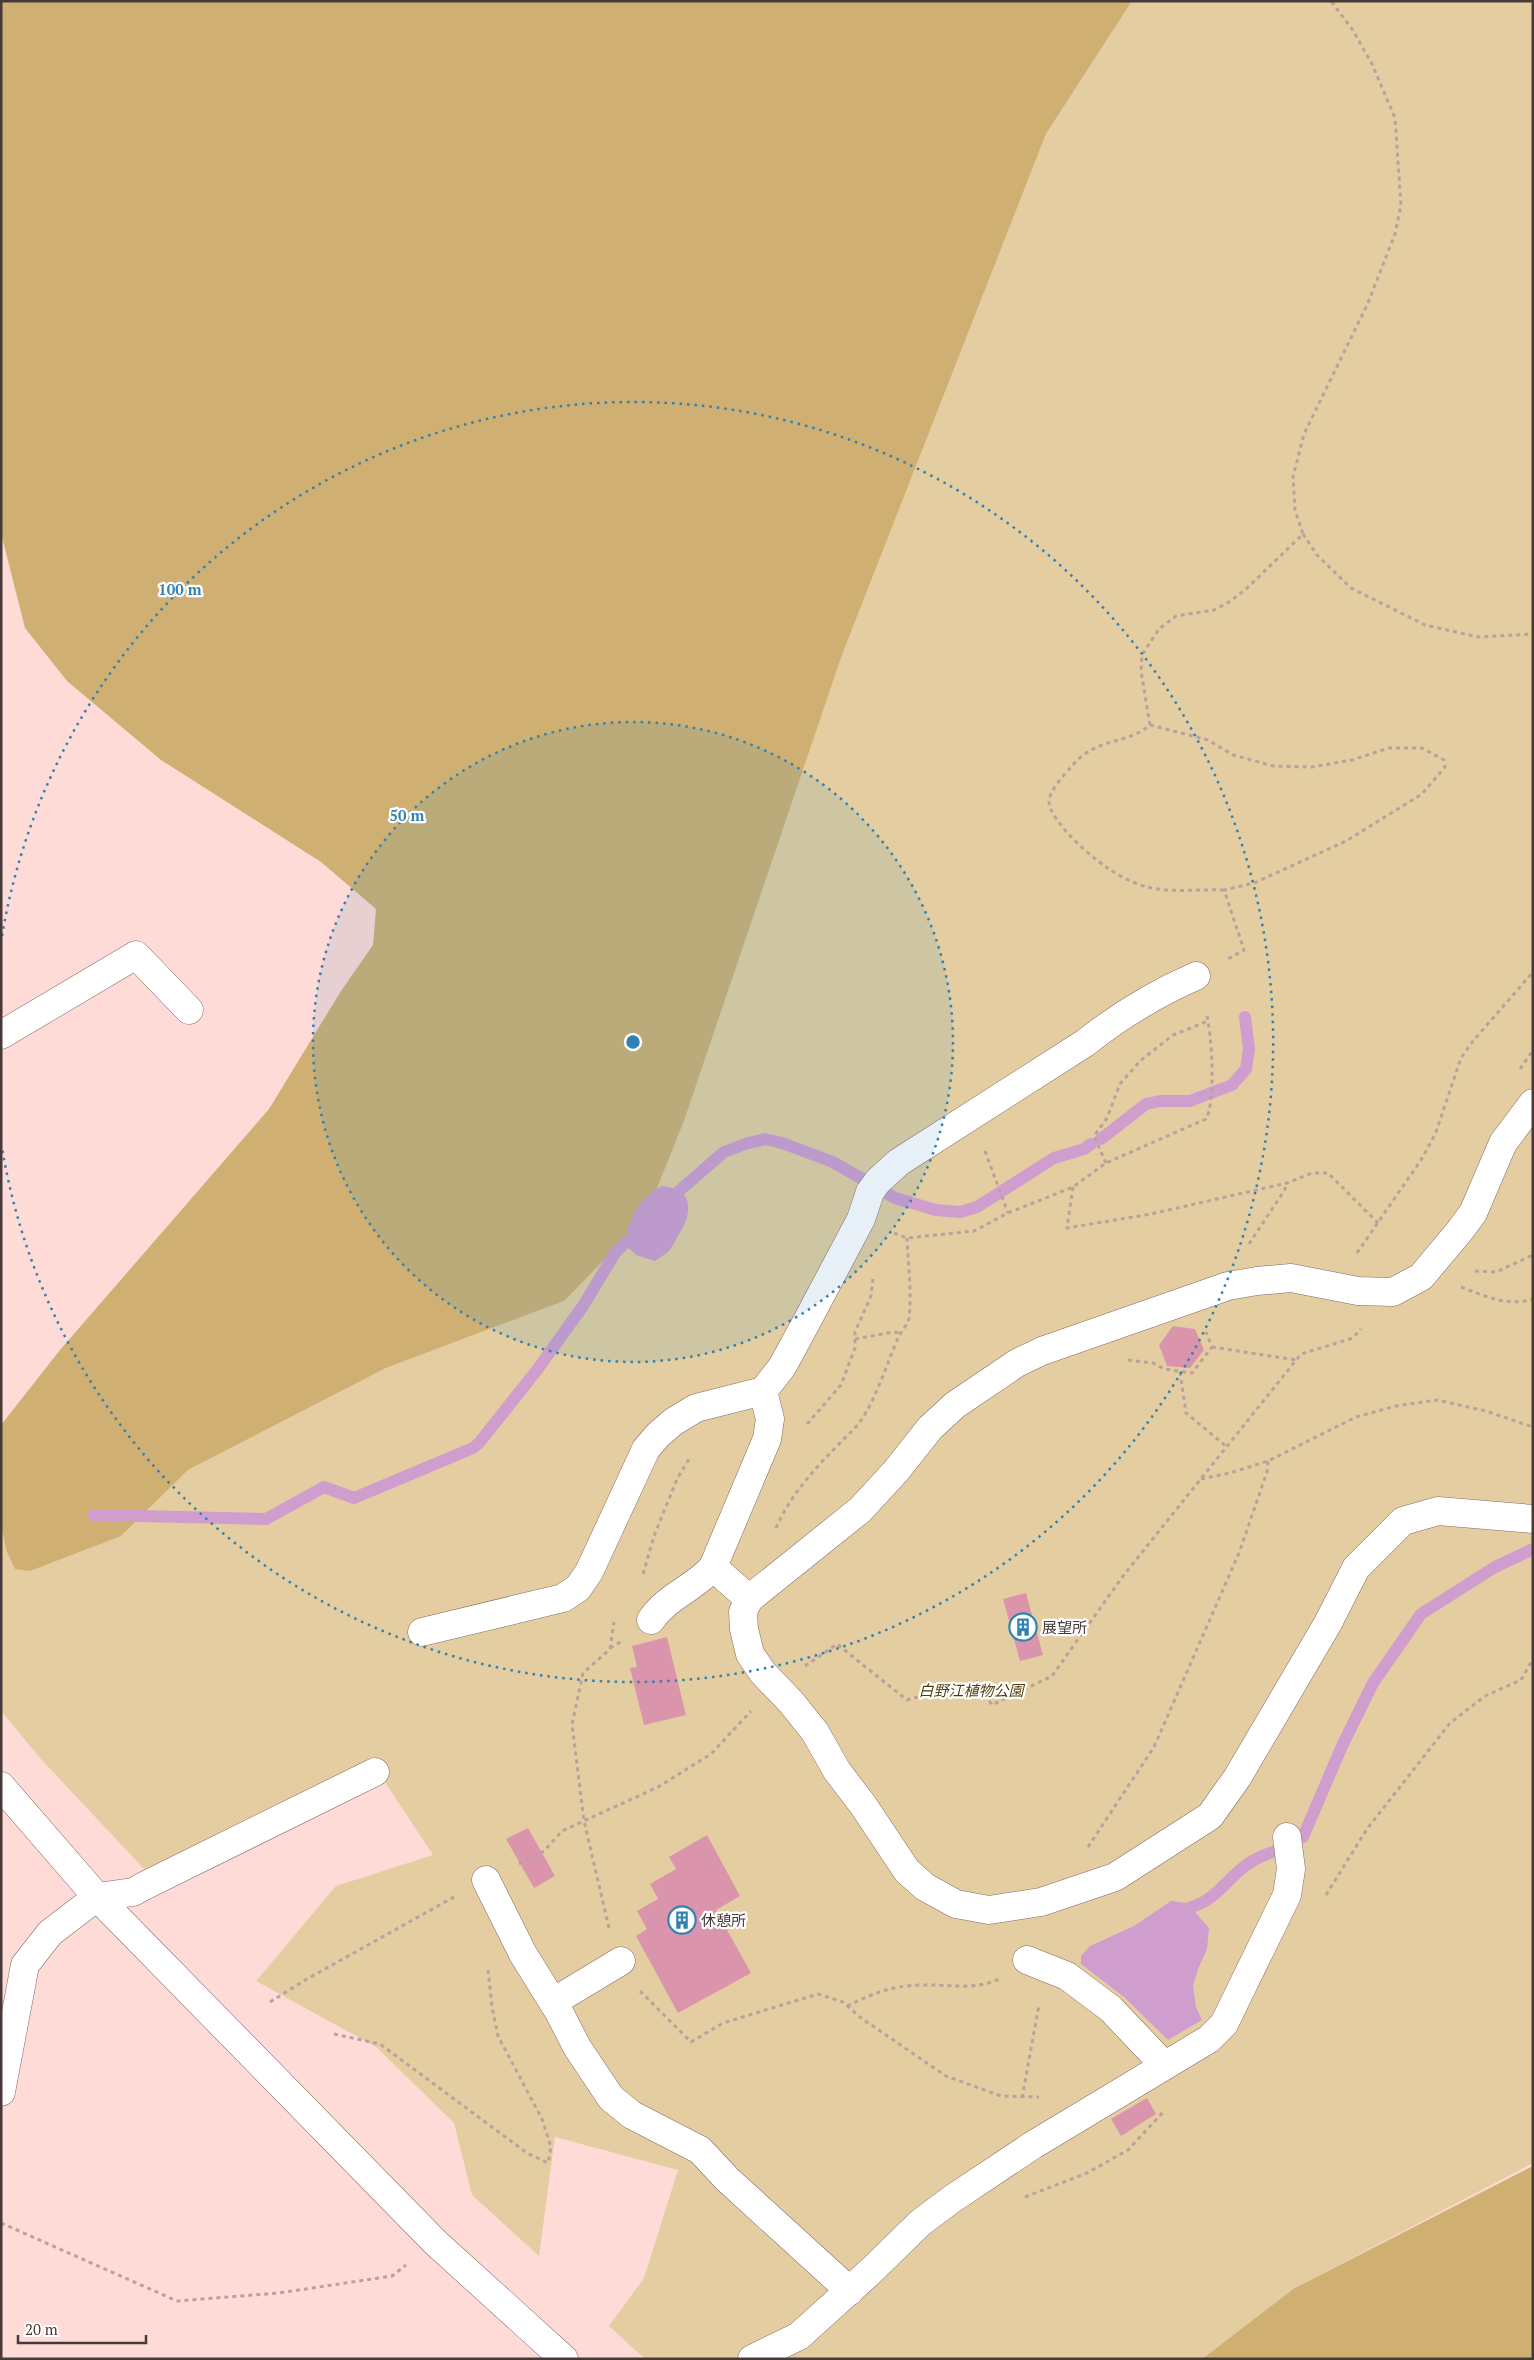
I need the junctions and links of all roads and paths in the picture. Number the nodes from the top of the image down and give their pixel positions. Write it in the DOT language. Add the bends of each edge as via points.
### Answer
graph roads {
  1 [pos="1331,1"];
  2 [pos="1303,534"];
  3 [pos="1533,634"];
  4 [pos="1150,726"];
  5 [pos="1224,890"];
  6 [pos="1533,972"];
  7 [pos="1196,976"];
  8 [pos="189,1010"];
  9 [pos="1208,1021"];
  10 [pos="1,1035"];
  11 [pos="1533,1103"];
  12 [pos="1106,1163"];
  13 [pos="1287,1183"];
  14 [pos="1073,1187"];
  15 [pos="999,1189"];
  16 [pos="866,1204"];
  17 [pos="1008,1213"];
  18 [pos="1378,1223"];
  19 [pos="906,1238"];
  20 [pos="1533,1255"];
  21 [pos="1428,1270"];
  22 [pos="1338,1286"];
  23 [pos="1226,1287"];
  24 [pos="1393,1292"];
  25 [pos="1192,1298"];
  26 [pos="1533,1298"];
  27 [pos="900,1333"];
  28 [pos="855,1339"];
  29 [pos="1212,1347"];
  30 [pos="1296,1360"];
  31 [pos="1153,1363"];
  32 [pos="1180,1372"];
  33 [pos="763,1391"];
  34 [pos="1533,1427"];
  35 [pos="803,1430"];
  36 [pos="1227,1447"];
  37 [pos="1268,1461"];
  38 [pos="1201,1479"];
  39 [pos="1533,1518"];
  40 [pos="713,1567"];
  41 [pos="758,1592"];
  42 [pos="651,1620"];
  43 [pos="422,1632"];
  44 [pos="776,1686"];
  45 [pos="375,1772"];
  46 [pos="1,1786"];
  47 [pos="584,1821"];
  48 [pos="1287,1837"];
  49 [pos="544,1851"];
  50 [pos="486,1880"];
  51 [pos="1079,1889"];
  52 [pos="456,1896"];
  53 [pos="97,1897"];
  54 [pos="1027,1960"];
  55 [pos="621,1961"];
  56 [pos="487,1962"];
  57 [pos="1041,1996"];
  58 [pos="270,2002"];
  59 [pos="553,2002"];
  60 [pos="847,2006"];
  61 [pos="334,2034"];
  62 [pos="1164,2065"];
  63 [pos="1,2092"];
  64 [pos="1022,2098"];
  65 [pos="1088,2112"];
  66 [pos="1,2223"];
  67 [pos="436,2243"];
  68 [pos="850,2291"];
  69 [pos="564,2359"];
  70 [pos="752,2359"];
  1 -- 2 [label="path" via="1372,64 1395,118 1401,205 1395,234 1368,303 1304,434 1293,477 1295,510"];
  2 -- 3 [label="path" via="1316,555 1351,588 1425,625 1478,637"];
  2 -- 4 [label="path" via="1246,590 1229,602 1214,610 1176,616 1159,629 1142,655"];
  4 -- 5 [label="path" via="1139,734 1103,743 1085,752 1053,791 1049,801 1052,812 1067,832 1106,868 1147,888"];
  4 -- 5 [label="path" via="1208,740 1233,755 1273,766 1312,767 1352,760 1389,748 1422,748 1444,760 1445,767 1422,794 1346,841 1254,883"];
  5 -- 7 [label="path" via="1244,950"];
  6 -- 18 [label="path" via="1461,1058 1436,1132"];
  7 -- 9 [label="path"];
  7 -- 16 [label="street" via="1173,986 1105,1027 899,1162"];
  8 -- 10 [label="street" via="136,956"];
  9 -- 12 [label="path" via="1173,1035 1140,1061 1120,1084 1107,1118 1094,1136"];
  9 -- 12 [label="path" via="1211,1098 1206,1120"];
  11 -- 21 [label="street" via="1503,1144 1473,1213"];
  12 -- 14 [label="path"];
  13 -- 14 [label="path" via="1150,1214 1067,1228"];
  13 -- 18 [label="path" via="1312,1174 1328,1173"];
  13 -- 23 [label="path" via="1228,1276"];
  14 -- 17 [label="path"];
  15 -- 17 [label="path"];
  16 -- 19 [label="path" via="894,1233"];
  16 -- 28 [label="path" via="862,1243 874,1280 871,1296 854,1332"];
  16 -- 33 [label="street" via="782,1366"];
  17 -- 19 [label="path" via="974,1231"];
  18 -- 22 [label="path"];
  19 -- 27 [label="path" via="910,1278 909,1321"];
  20 -- 21 [label="path" via="1496,1272"];
  21 -- 24 [label="street" via="1420,1278"];
  21 -- 26 [label="path" via="1443,1280 1501,1301 1520,1303"];
  22 -- 23 [label="street" via="1291,1278"];
  22 -- 24 [label="street" via="1358,1291"];
  23 -- 25 [label="street"];
  24 -- 30 [label="path" via="1353,1338 1301,1354"];
  25 -- 29 [label="path"];
  25 -- 41 [label="street" via="1042,1352 1018,1363 962,1399 930,1428 860,1510"];
  27 -- 28 [label="path"];
  27 -- 41 [label="path" via="854,1430 805,1482 782,1516 769,1547"];
  28 -- 35 [label="path" via="842,1385"];
  29 -- 30 [label="path"];
  29 -- 32 [label="path" via="1192,1373"];
  30 -- 36 [label="path"];
  31 -- 32 [label="path"];
  32 -- 36 [label="path" via="1186,1413"];
  33 -- 40 [label="street" via="770,1419 767,1439"];
  33 -- 43 [label="street" via="696,1408 658,1435 646,1449 589,1572 578,1588 563,1598"];
  34 -- 37 [label="path" via="1486,1411 1437,1400 1396,1406 1356,1417"];
  36 -- 38 [label="path"];
  37 -- 38 [label="path"];
  37 -- 51 [label="path" via="1240,1553 1154,1747 1069,1876"];
  38 -- 44 [label="path" via="1123,1576 1052,1676 992,1705 976,1681 907,1700 837,1644"];
  39 -- 51 [label="street" via="1438,1511 1403,1522 1356,1568 1328,1623 1237,1778 1210,1816 1115,1877"];
  40 -- 41 [label="street"];
  40 -- 42 [label="street" via="665,1603"];
  41 -- 44 [label="street" via="743,1612 744,1629 750,1654"];
  44 -- 47 [label="path" via="711,1754 658,1787"];
  44 -- 51 [label="street" via="815,1732 836,1771 863,1805 907,1872 925,1887 956,1904 989,1910 1041,1902"];
  45 -- 53 [label="street" via="138,1889"];
  46 -- 53 [label="street"];
  47 -- 49 [label="path" via="562,1831"];
  47 -- 55 [label="path" via="605,1918"];
  48 -- 62 [label="street" via="1291,1869 1287,1895 1224,2024 1209,2039"];
  50 -- 59 [label="street" via="523,1954"];
  52 -- 58 [label="path"];
  53 -- 63 [label="street" via="50,1933 25,1965"];
  53 -- 67 [label="street"];
  54 -- 60 [label="path" via="1020,1970 986,1985 922,1985 885,1989"];
  54 -- 62 [label="street" via="1067,1976 1111,2009"];
  55 -- 59 [label="street"];
  55 -- 60 [label="path" via="627,1977 690,2042 723,2023 818,1994"];
  56 -- 61 [label="path" via="498,2036 542,2119 551,2147 548,2163 527,2153 380,2044"];
  57 -- 64 [label="path"];
  59 -- 68 [label="street" via="577,2047 611,2098 632,2115 700,2150 727,2179"];
  60 -- 64 [label="path" via="946,2076 1001,2096"];
  62 -- 65 [label="street"];
  64 -- 65 [label="path" via="1050,2096 1068,2100"];
  65 -- 68 [label="street" via="1032,2145 926,2218"];
  66 -- 67 [label="path" via="177,2301 279,2293 392,2276"];
  67 -- 69 [label="street"];
  68 -- 70 [label="street" via="799,2336"];
}
